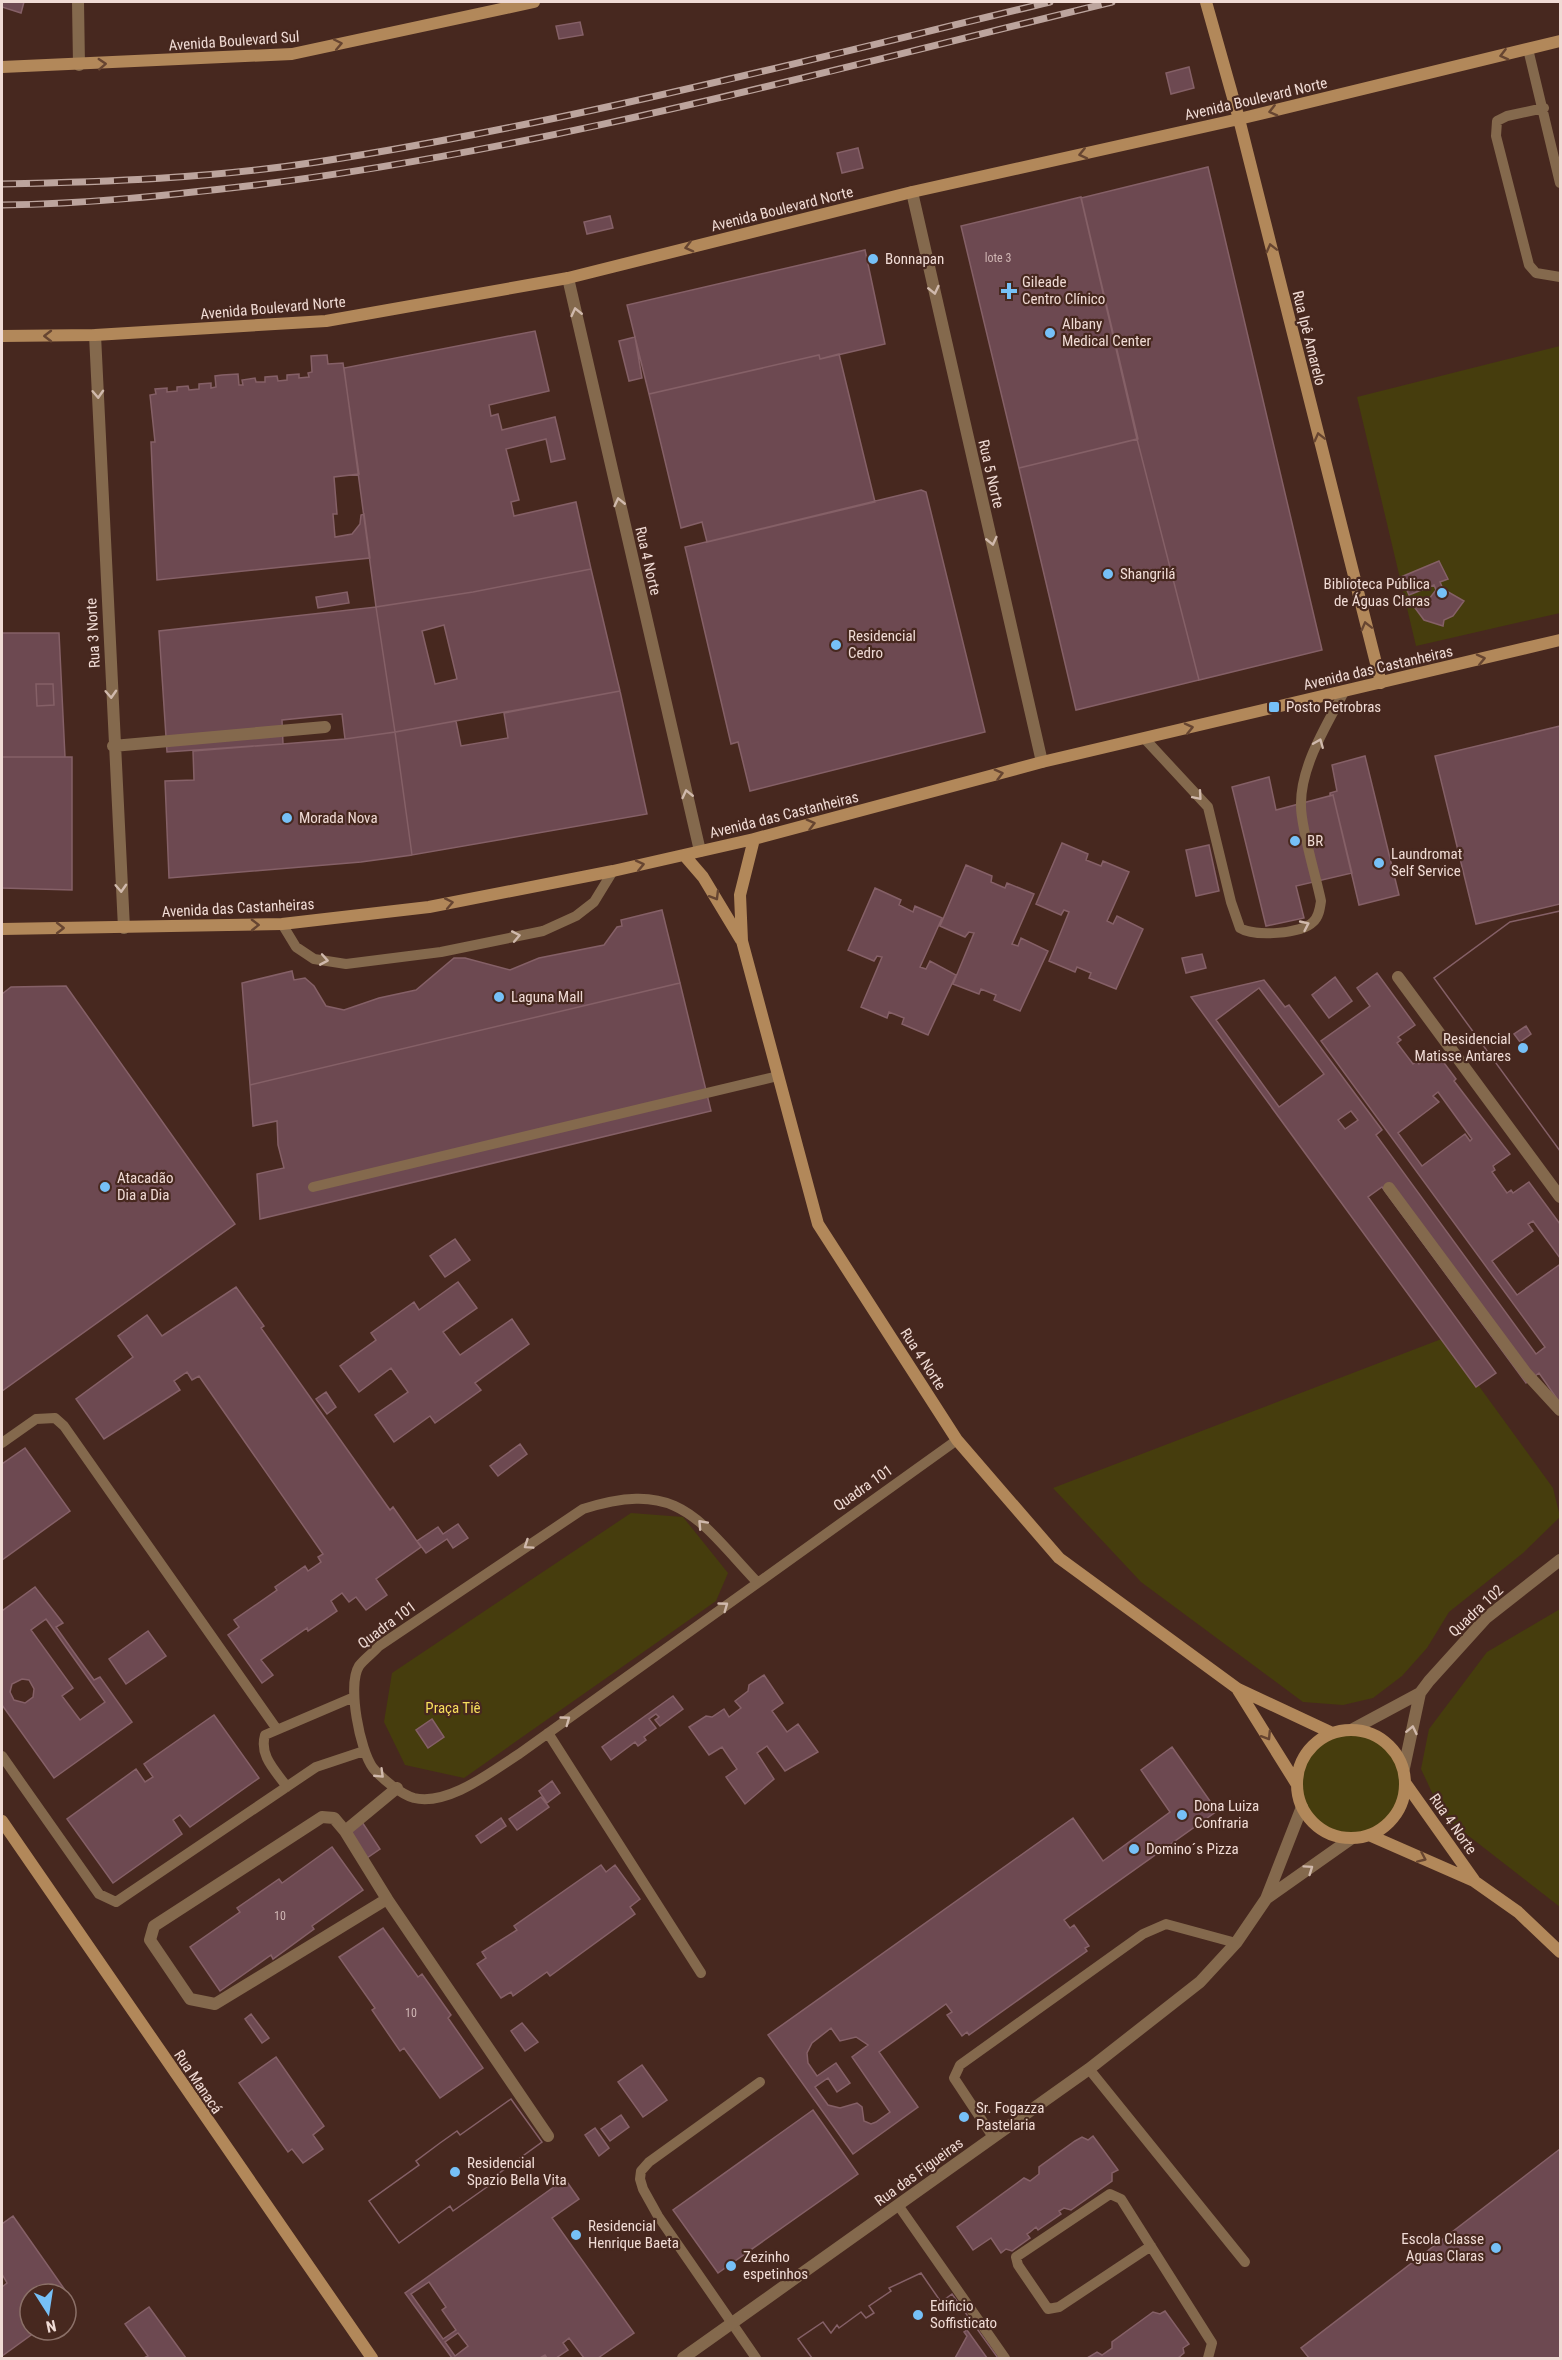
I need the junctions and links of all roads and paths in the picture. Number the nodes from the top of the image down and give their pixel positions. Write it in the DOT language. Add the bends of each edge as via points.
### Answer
graph roads {
  1 [pos="78,2"];
  2 [pos="534,2"];
  3 [pos="1206,2"];
  4 [pos="500,5"];
  5 [pos="1560,41"];
  6 [pos="1528,49"];
  7 [pos="79,65"];
  8 [pos="2,67"];
  9 [pos="1544,108"];
  10 [pos="1239,119"];
  11 [pos="1560,183"];
  12 [pos="912,192"];
  13 [pos="1560,277"];
  14 [pos="568,278"];
  15 [pos="2,336"];
  16 [pos="95,336"];
  17 [pos="1560,640"];
  18 [pos="1381,683"];
  19 [pos="1345,690"];
  20 [pos="325,728"];
  21 [pos="1144,738"];
  22 [pos="113,746"];
  23 [pos="1042,762"];
  24 [pos="754,839"];
  25 [pos="700,851"];
  26 [pos="684,855"];
  27 [pos="613,871"];
  28 [pos="282,924"];
  29 [pos="2,928"];
  30 [pos="124,928"];
  31 [pos="742,941"];
  32 [pos="1398,977"];
  33 [pos="778,1076"];
  34 [pos="313,1187"];
  35 [pos="1389,1188"];
  36 [pos="1560,1197"];
  37 [pos="1560,1410"];
  38 [pos="957,1440"];
  39 [pos="2,1443"];
  40 [pos="1560,1560"];
  41 [pos="757,1582"];
  42 [pos="1238,1689"];
  43 [pos="1420,1693"];
  44 [pos="354,1697"];
  45 [pos="276,1728"];
  46 [pos="1353,1729"];
  47 [pos="548,1732"];
  48 [pos="1330,1732"];
  49 [pos="364,1751"];
  50 [pos="2,1756"];
  51 [pos="1404,1768"];
  52 [pos="1296,1784"];
  53 [pos="1406,1784"];
  54 [pos="287,1787"];
  55 [pos="397,1788"];
  56 [pos="1302,1807"];
  57 [pos="2,1821"];
  58 [pos="345,1832"];
  59 [pos="1369,1835"];
  60 [pos="1352,1838"];
  61 [pos="1474,1881"];
  62 [pos="387,1899"];
  63 [pos="1266,1899"];
  64 [pos="1236,1943"];
  65 [pos="1560,1953"];
  66 [pos="701,1973"];
  67 [pos="1089,2069"];
  68 [pos="760,2082"];
  69 [pos="548,2136"];
  70 [pos="993,2137"];
  71 [pos="898,2205"];
  72 [pos="1151,2246"];
  73 [pos="1245,2262"];
  74 [pos="732,2324"];
  75 [pos="372,2358"];
  76 [pos="683,2358"];
  77 [pos="756,2358"];
  78 [pos="1005,2358"];
  79 [pos="1208,2358"];
  1 -- 7 [label="street"];
  2 -- 4 [label="street, Avenida Boulevard Sul"];
  3 -- 10 [label="street, Rua Ipê Amarelo"];
  7 -- 4 [label="street, Avenida Boulevard Sul, one-way" via="292,54"];
  5 -- 6 [label="street, Avenida Boulevard Norte"];
  6 -- 9 [label="lane"];
  6 -- 10 [label="street, Avenida Boulevard Norte, one-way"];
  7 -- 8 [label="street, Avenida Boulevard Sul"];
  9 -- 11 [label="lane"];
  9 -- 13 [label="lane" via="1497,121 1496,136 1528,265 1536,273"];
  10 -- 12 [label="street, Avenida Boulevard Norte, one-way"];
  18 -- 10 [label="street, Rua Ipê Amarelo, one-way"];
  12 -- 14 [label="street, Avenida Boulevard Norte, one-way"];
  12 -- 23 [label="street, Rua 5 Norte, one-way"];
  14 -- 16 [label="street, Avenida Boulevard Norte" via="326,321"];
  25 -- 14 [label="street, Rua 4 Norte, one-way"];
  16 -- 15 [label="street, Avenida Boulevard Norte, one-way"];
  16 -- 22 [label="street, Rua 3 Norte, one-way"];
  18 -- 17 [label="street, Avenida das Castanheiras, one-way"];
  18 -- 19 [label="street, Avenida das Castanheiras"];
  21 -- 19 [label="street, Avenida das Castanheiras, one-way"];
  21 -- 19 [label="lane, one-way" via="1208,807 1240,928 1256,934 1299,928 1312,923 1321,901 1300,807 1304,778"];
  20 -- 22 [label="street"];
  21 -- 23 [label="street, Avenida das Castanheiras"];
  22 -- 30 [label="street, Rua 3 Norte, one-way"];
  24 -- 23 [label="street, Avenida das Castanheiras, one-way"];
  24 -- 25 [label="street, Avenida das Castanheiras"];
  24 -- 31 [label="street, Rua 4 Norte" via="740,895"];
  25 -- 26 [label="street, Avenida das Castanheiras"];
  27 -- 26 [label="street, Avenida das Castanheiras, one-way"];
  26 -- 31 [label="street, Rua 4 Norte, one-way" via="703,877"];
  28 -- 27 [label="street, Avenida das Castanheiras, one-way" via="429,907"];
  28 -- 27 [label="lane, one-way" via="296,947 314,959 346,964 441,952 543,931 576,916 594,902"];
  30 -- 28 [label="street, Avenida das Castanheiras, one-way"];
  29 -- 30 [label="street, Avenida das Castanheiras, one-way"];
  31 -- 33 [label="street, Rua 4 Norte"];
  32 -- 36 [label="street"];
  33 -- 34 [label="lane"];
  33 -- 38 [label="street, Rua 4 Norte" via="818,1224"];
  35 -- 37 [label="street" via="1526,1373"];
  38 -- 41 [label="lane, Quadra 101"];
  38 -- 42 [label="street, Rua 4 Norte" via="1059,1558"];
  39 -- 45 [label="lane" via="36,1419 55,1418 64,1426"];
  40 -- 43 [label="street, Quadra 102" via="1486,1618"];
  41 -- 44 [label="lane, Quadra 101, one-way" via="682,1507 660,1499 614,1499 583,1509 379,1646 359,1667"];
  47 -- 41 [label="lane, Quadra 101, one-way"];
  42 -- 48 [label="street, Rua 4 Norte"];
  42 -- 52 [label="street, Rua 4 Norte, one-way"];
  43 -- 46 [label="street, Quadra 102"];
  51 -- 43 [label="street, Quadra 102, one-way"];
  44 -- 45 [label="lane"];
  44 -- 49 [label="lane, Quadra 101"];
  45 -- 54 [label="lane" via="265,1735 262,1745 264,1755"];
  46 -- 48 [label="street"];
  46 -- 51 [label="street" via="1370,1732 1385,1741"];
  47 -- 55 [label="lane, Quadra 101" via="466,1788 415,1798"];
  47 -- 66 [label="lane"];
  48 -- 52 [label="street" via="1308,1750 1299,1766"];
  49 -- 54 [label="lane" via="316,1767"];
  49 -- 55 [label="lane, Quadra 101, one-way" via="372,1767"];
  50 -- 54 [label="lane" via="99,1894 111,1902 121,1901"];
  51 -- 53 [label="street"];
  52 -- 56 [label="street"];
  53 -- 59 [label="street" via="1396,1816"];
  53 -- 61 [label="street, Rua 4 Norte"];
  55 -- 58 [label="street"];
  56 -- 60 [label="street" via="1320,1829"];
  56 -- 63 [label="street, Rua das Figueiras"];
  57 -- 75 [label="street, Rua Manacá"];
  58 -- 62 [label="street"];
  58 -- 62 [label="street" via="334,1818 322,1817 154,1926 150,1940 190,1999 215,2004"];
  59 -- 60 [label="street"];
  59 -- 61 [label="street, Rua 4 Norte, one-way"];
  63 -- 60 [label="street, Rua das Figueiras, one-way"];
  61 -- 65 [label="street, Rua 4 Norte" via="1518,1912"];
  62 -- 69 [label="street"];
  63 -- 64 [label="street, Rua das Figueiras"];
  64 -- 67 [label="street, Rua das Figueiras" via="1200,1982"];
  64 -- 70 [label="lane" via="1166,1924 1143,1934 960,2065 954,2078"];
  67 -- 70 [label="street, Rua das Figueiras"];
  67 -- 73 [label="lane"];
  68 -- 74 [label="lane" via="649,2162 640,2179 658,2216"];
  70 -- 71 [label="street, Rua das Figueiras"];
  71 -- 74 [label="street, Rua das Figueiras"];
  71 -- 78 [label="lane"];
  72 -- 72 [label="lane" via="1121,2199 1110,2194 1016,2256 1048,2309 1059,2307"];
  72 -- 79 [label="lane" via="1212,2343"];
  74 -- 76 [label="street, Rua das Figueiras"];
  74 -- 77 [label="lane"];
}
